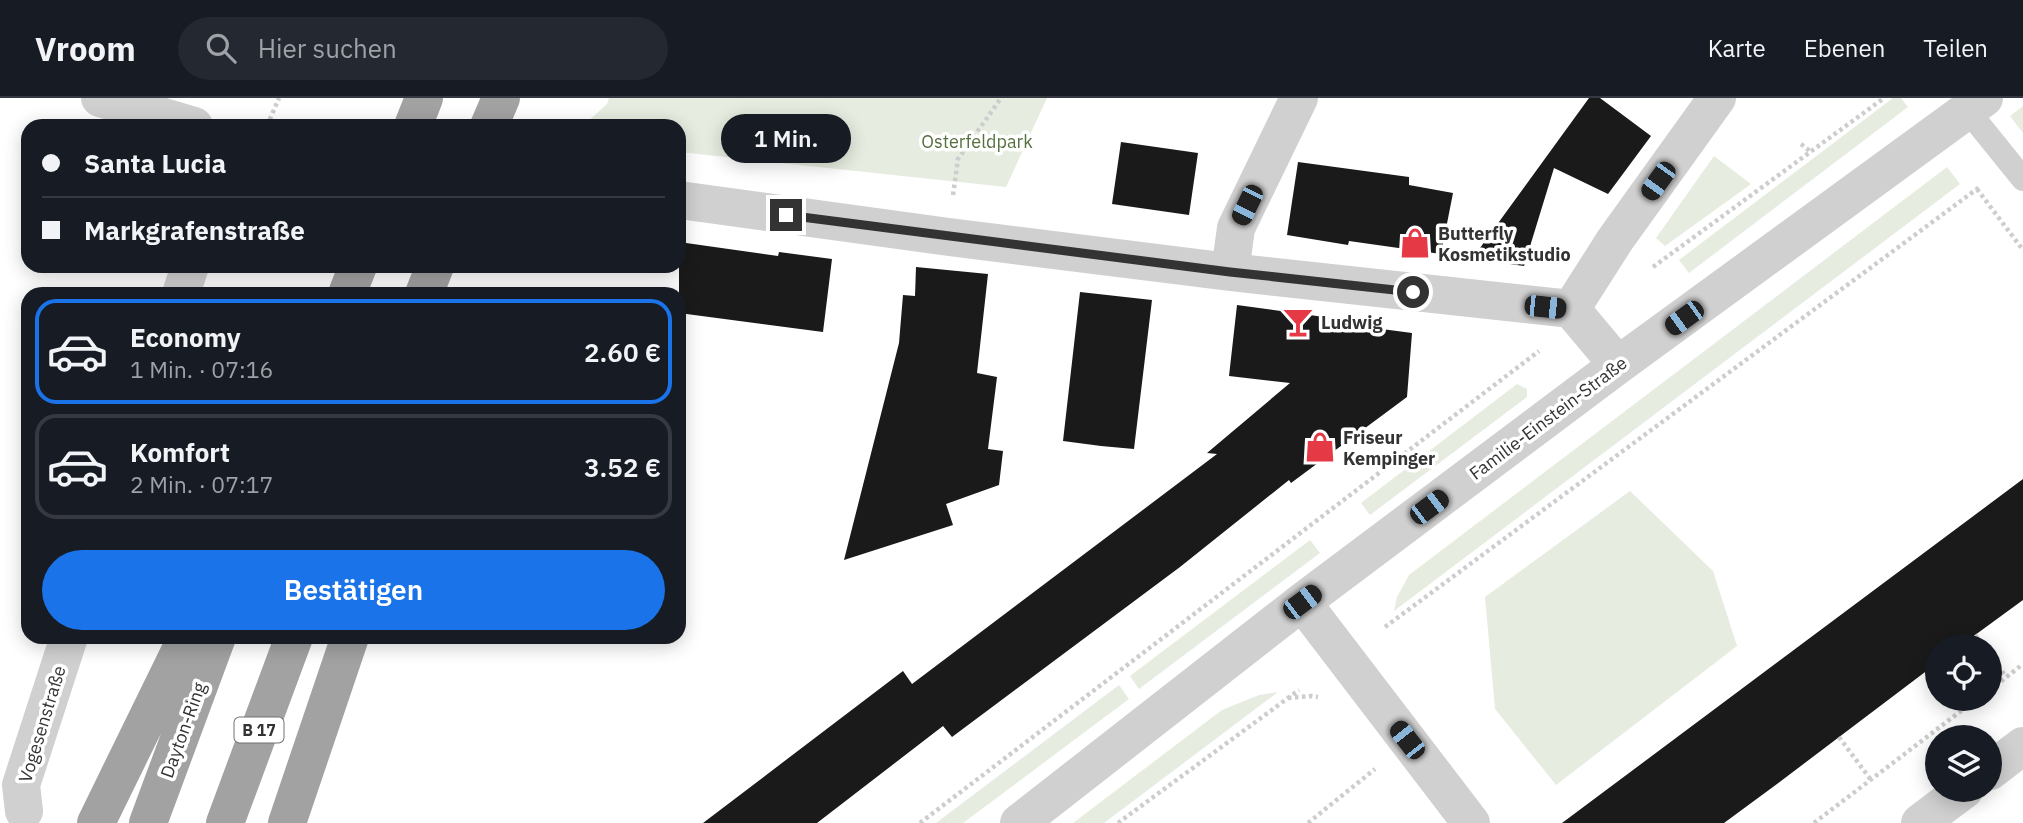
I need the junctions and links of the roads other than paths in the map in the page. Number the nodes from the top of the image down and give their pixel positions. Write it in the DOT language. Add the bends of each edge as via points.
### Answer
graph roads {
  1 [pos="100,98"];
  2 [pos="424,98"];
  3 [pos="501,98"];
  4 [pos="1299,98"];
  5 [pos="1717,98"];
  6 [pos="1976,104"];
  7 [pos="170,119"];
  8 [pos="416,119"];
  9 [pos="492,119"];
  10 [pos="2016,171"];
  11 [pos="686,201"];
  12 [pos="1230,272"];
  13 [pos="1575,315"];
  14 [pos="1618,365"];
  15 [pos="1302,602"];
  16 [pos="67,644"];
  17 [pos="184,644"];
  18 [pos="214,644"];
  19 [pos="291,644"];
  20 [pos="348,644"];
  21 [pos="2023,746"];
  22 [pos="2002,762"];
  23 [pos="1948,802"];
  24 [pos="24,811"];
  25 [pos="96,823"];
  26 [pos="148,823"];
  27 [pos="225,823"];
  28 [pos="287,823"];
  29 [pos="1019,823"];
  30 [pos="1471,823"];
  31 [pos="1920,823"];
  1 -- 7 [label="street"];
  2 -- 8 [label="highway"];
  3 -- 9 [label="highway"];
  4 -- 12 [label="street" via="1236,228"];
  5 -- 13 [label="street" via="1615,240"];
  6 -- 10 [label="lane"];
  6 -- 14 [label="street, Familie-Einstein-Straße"];
  11 -- 12 [label="street"];
  12 -- 13 [label="street"];
  13 -- 14 [label="street"];
  14 -- 15 [label="street, Familie-Einstein-Straße"];
  15 -- 29 [label="street, Familie-Einstein-Straße"];
  15 -- 30 [label="street"];
  16 -- 24 [label="street, Vogesenstraße" via="21,785"];
  17 -- 25 [label="highway"];
  18 -- 26 [label="highway, Dayton-Ring"];
  19 -- 27 [label="highway, B 17"];
  20 -- 28 [label="highway"];
  21 -- 22 [label="street"];
  23 -- 31 [label="street"];
}
